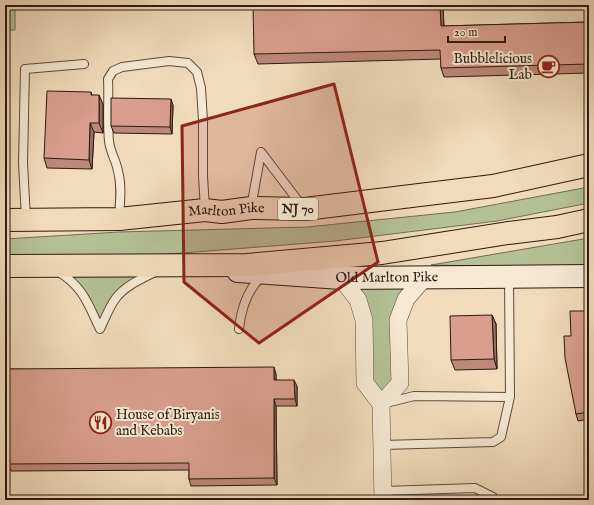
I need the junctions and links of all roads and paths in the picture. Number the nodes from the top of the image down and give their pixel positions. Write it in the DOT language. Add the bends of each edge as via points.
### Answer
graph roads {
  1 [pos="84,64"];
  2 [pos="589,165"];
  3 [pos="251,208"];
  4 [pos="305,209"];
  5 [pos="205,210"];
  6 [pos="119,219"];
  7 [pos="5,220"];
  8 [pos="26,220"];
  9 [pos="589,220"];
  10 [pos="284,262"];
  11 [pos="5,266"];
  12 [pos="48,266"];
  13 [pos="177,266"];
  14 [pos="264,274"];
  15 [pos="509,276"];
  16 [pos="589,276"];
  17 [pos="425,277"];
  18 [pos="342,278"];
  19 [pos="240,329"];
  20 [pos="510,396"];
  21 [pos="381,404"];
  22 [pos="382,445"];
  23 [pos="383,496"];
  24 [pos="494,500"];
  1 -- 8 [label="lane" via="25,68 23,163"];
  2 -- 4 [label="highway, Marlton Pike / NJ 70" via="493,186"];
  3 -- 4 [label="highway, Marlton Pike / NJ 70"];
  3 -- 4 [label="lane" via="261,152"];
  3 -- 5 [label="highway, Marlton Pike / NJ 70" via="222,212"];
  5 -- 6 [label="highway, Marlton Pike / NJ 70"];
  5 -- 6 [label="lane" via="201,88 197,72 188,63 169,61 122,67 113,71 108,79 109,141 119,172"];
  6 -- 8 [label="highway, Marlton Pike / NJ 70"];
  7 -- 8 [label="highway, Marlton Pike / NJ 70"];
  9 -- 10 [label="highway" via="382,253"];
  10 -- 13 [label="highway" via="247,266"];
  10 -- 14 [label="lane"];
  11 -- 12 [label="highway"];
  12 -- 13 [label="highway"];
  12 -- 13 [label="lane" via="68,278 79,289 100,329 115,299 125,289 141,279"];
  13 -- 14 [label="street, Old Marlton Pike"];
  14 -- 18 [label="street, Old Marlton Pike"];
  14 -- 19 [label="lane" via="247,297"];
  15 -- 16 [label="street, Old Marlton Pike"];
  15 -- 17 [label="street, Old Marlton Pike"];
  15 -- 20 [label="lane"];
  17 -- 18 [label="street, Old Marlton Pike"];
  17 -- 21 [label="street" via="406,299 398,320 400,383"];
  18 -- 21 [label="street" via="358,300 364,320 366,383"];
  20 -- 21 [label="lane" via="414,396"];
  20 -- 22 [label="lane" via="501,437 493,442"];
  21 -- 22 [label="street"];
  22 -- 23 [label="street"];
  23 -- 24 [label="lane" via="475,488 493,497"];
}
